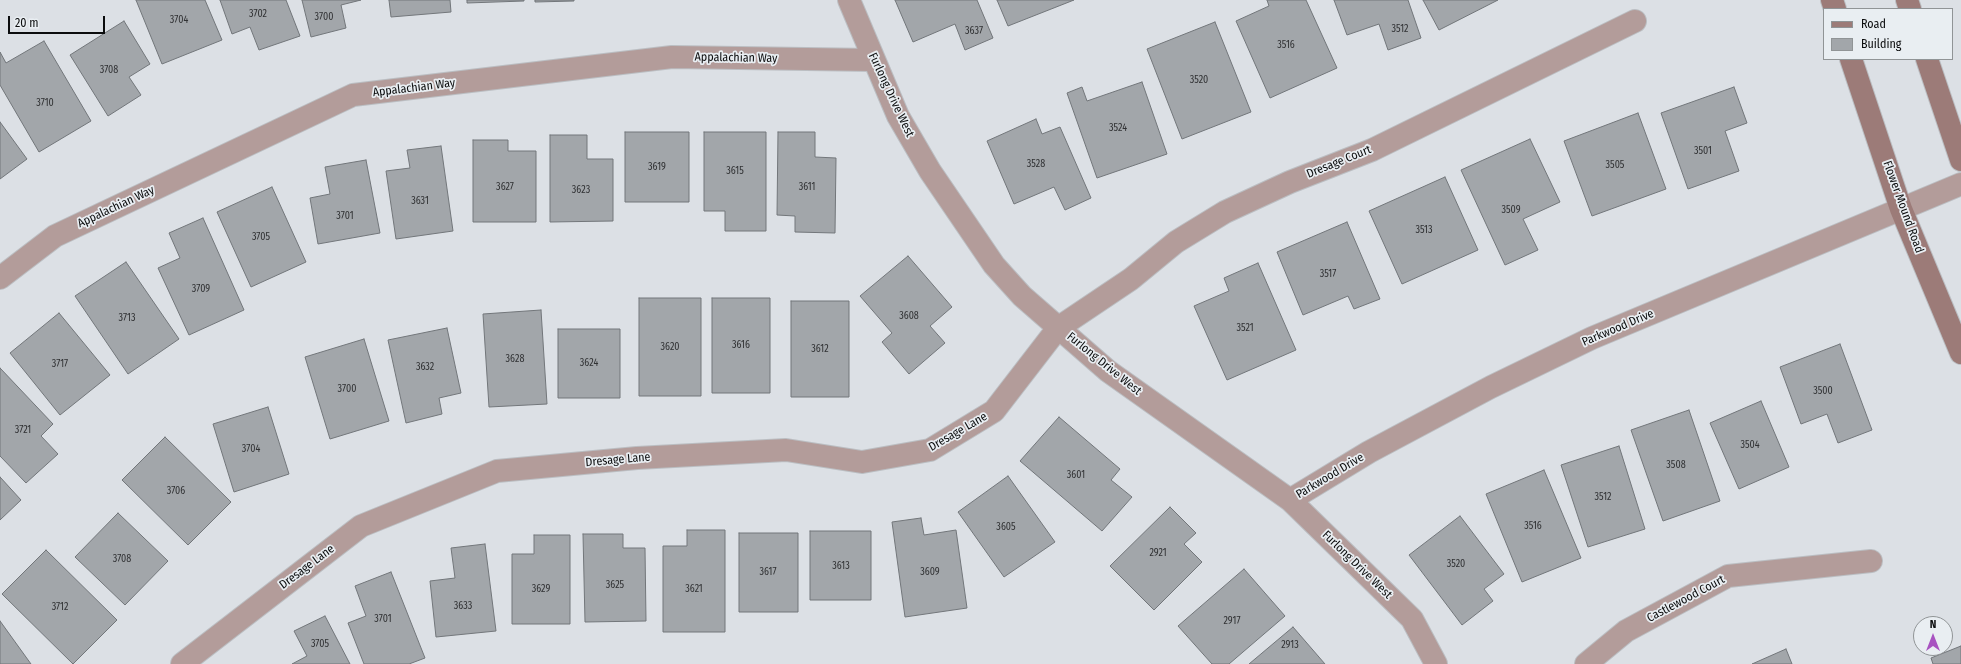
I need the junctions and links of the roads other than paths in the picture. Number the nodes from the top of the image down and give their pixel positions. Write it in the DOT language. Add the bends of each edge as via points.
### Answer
graph roads {
  1 [pos="849,0"];
  2 [pos="1635,21"];
  3 [pos="873,60"];
  4 [pos="1852,60"];
  5 [pos="1927,60"];
  6 [pos="1961,160"];
  7 [pos="1961,184"];
  8 [pos="1901,209"];
  9 [pos="0,278"];
  10 [pos="1058,328"];
  11 [pos="1961,352"];
  12 [pos="1290,500"];
  13 [pos="1871,560"];
  14 [pos="182,664"];
  15 [pos="1436,664"];
  16 [pos="1586,664"];
  1 -- 3 [label="street, Furlong Drive West"];
  2 -- 10 [label="street, Dresage Court" via="1372,150 1290,182 1225,212 1176,242 1131,279"];
  3 -- 9 [label="street, Appalachian Way" via="672,57 353,96 55,236"];
  3 -- 10 [label="street, Furlong Drive West" via="898,116 930,172 990,259 1022,296"];
  4 -- 8 [label="main road, Flower Mound Road"];
  5 -- 6 [label="main road"];
  7 -- 8 [label="street, Parkwood Drive"];
  8 -- 11 [label="main road, Flower Mound Road"];
  8 -- 12 [label="street, Parkwood Drive" via="1585,341 1491,387 1369,452"];
  10 -- 12 [label="street, Furlong Drive West" via="1108,371"];
  10 -- 14 [label="street, Dresage Lane" via="994,411 930,450 862,462 786,450 638,458 497,470 362,526"];
  12 -- 15 [label="street, Furlong Drive West" via="1412,619"];
  13 -- 16 [label="street, Castlewood Court" via="1728,576 1626,631"];
}
